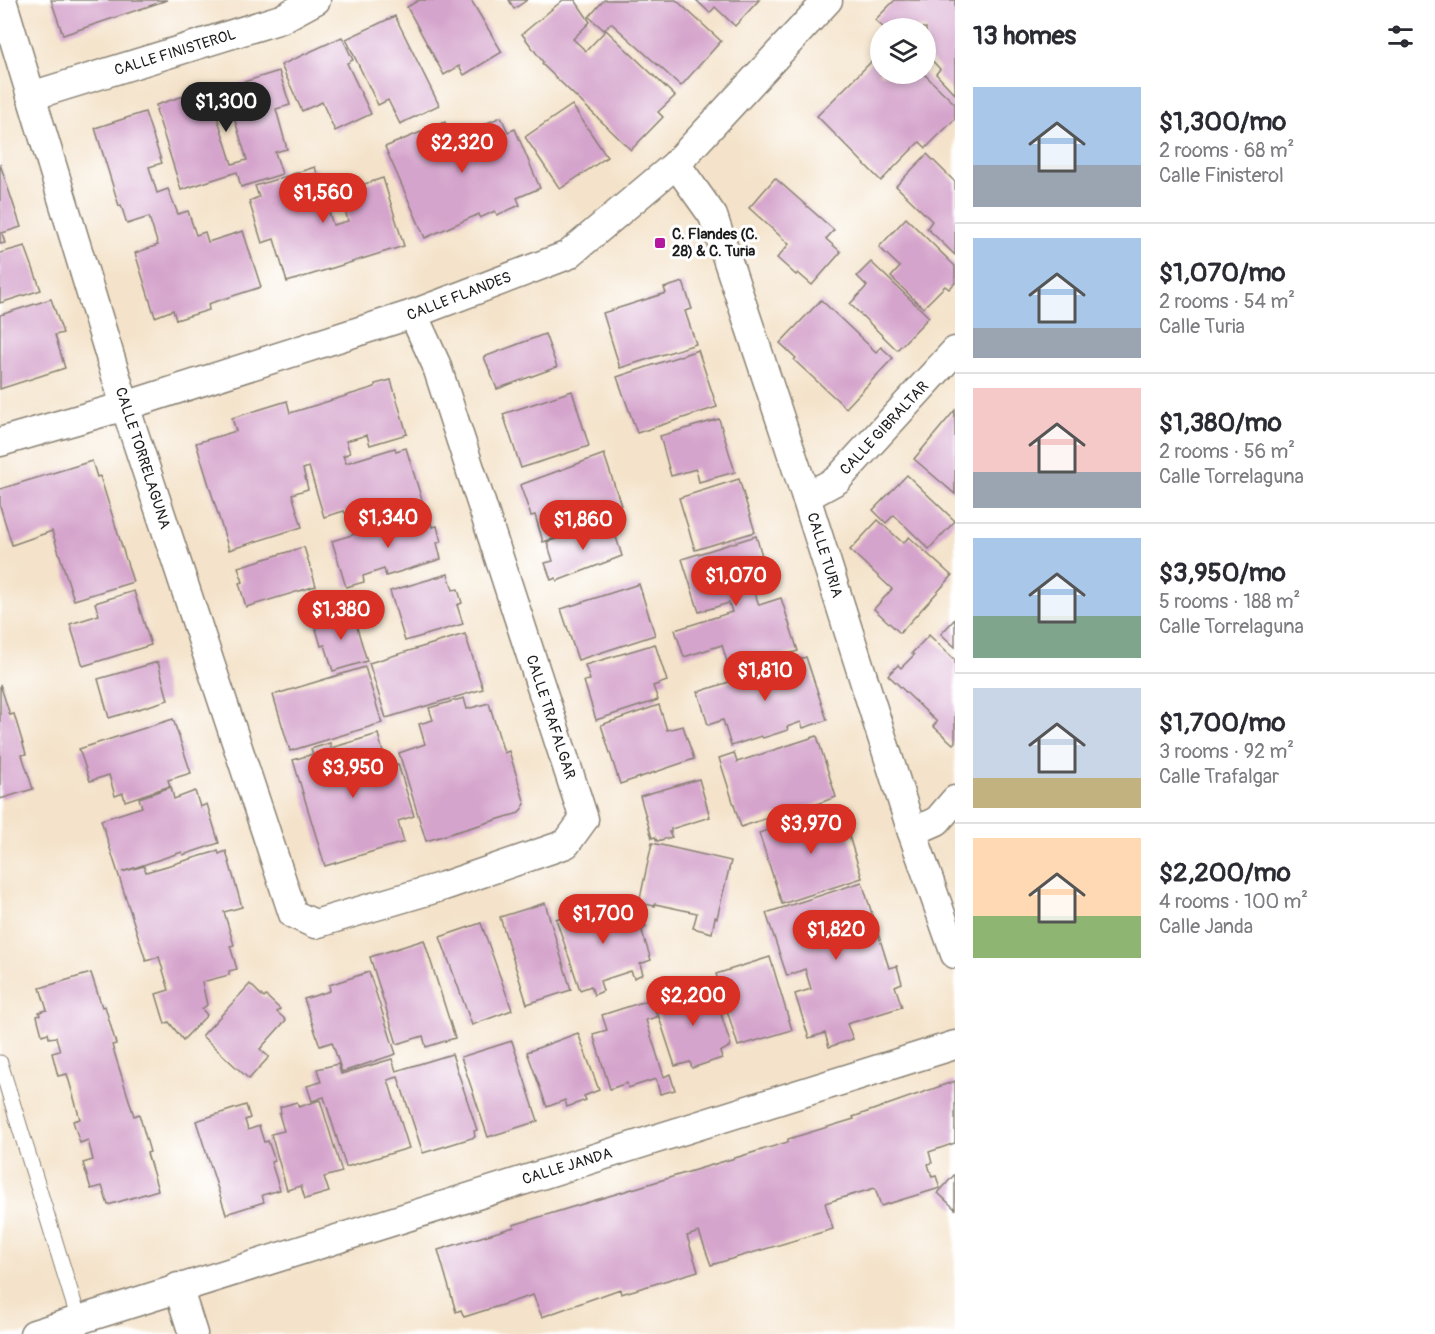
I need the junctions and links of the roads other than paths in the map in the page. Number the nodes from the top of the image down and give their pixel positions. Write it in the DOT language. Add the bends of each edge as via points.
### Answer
graph roads {
  1 [pos="2,0"];
  2 [pos="316,0"];
  3 [pos="828,0"];
  4 [pos="32,96"];
  5 [pos="676,164"];
  6 [pos="413,314"];
  7 [pos="955,351"];
  8 [pos="125,406"];
  9 [pos="0,442"];
  10 [pos="806,497"];
  11 [pos="955,800"];
  12 [pos="912,832"];
  13 [pos="293,914"];
  14 [pos="955,954"];
  15 [pos="955,1045"];
  16 [pos="0,1063"];
  17 [pos="178,1287"];
  18 [pos="79,1320"];
  19 [pos="34,1334"];
  20 [pos="193,1334"];
  1 -- 4 [label="street, CALLE TORRELAGUNA"];
  2 -- 4 [label="street, CALLE FINISTEROL" via="281,19"];
  3 -- 5 [label="street, CALLE FLANDES"];
  4 -- 8 [label="street, CALLE TORRELAGUNA"];
  5 -- 6 [label="street, CALLE FLANDES" via="568,255"];
  5 -- 10 [label="street, CALLE TURIA" via="713,216"];
  6 -- 8 [label="street, CALLE FLANDES"];
  6 -- 13 [label="street, CALLE TRAFALGAR" via="436,364 584,819 566,844 444,886 315,924"];
  7 -- 10 [label="street, CALLE GIBRALTAR" via="837,480"];
  8 -- 9 [label="street, CALLE FLANDES"];
  8 -- 13 [label="street, CALLE TORRELAGUNA"];
  10 -- 12 [label="street, CALLE TURIA"];
  11 -- 12 [label="street" via="937,821"];
  12 -- 14 [label="street, CALLE TURIA"];
  15 -- 17 [label="street, CALLE JANDA"];
  16 -- 18 [label="lane"];
  17 -- 18 [label="street, CALLE JANDA"];
  17 -- 20 [label="street"];
  18 -- 19 [label="street, CALLE JANDA"];
}
